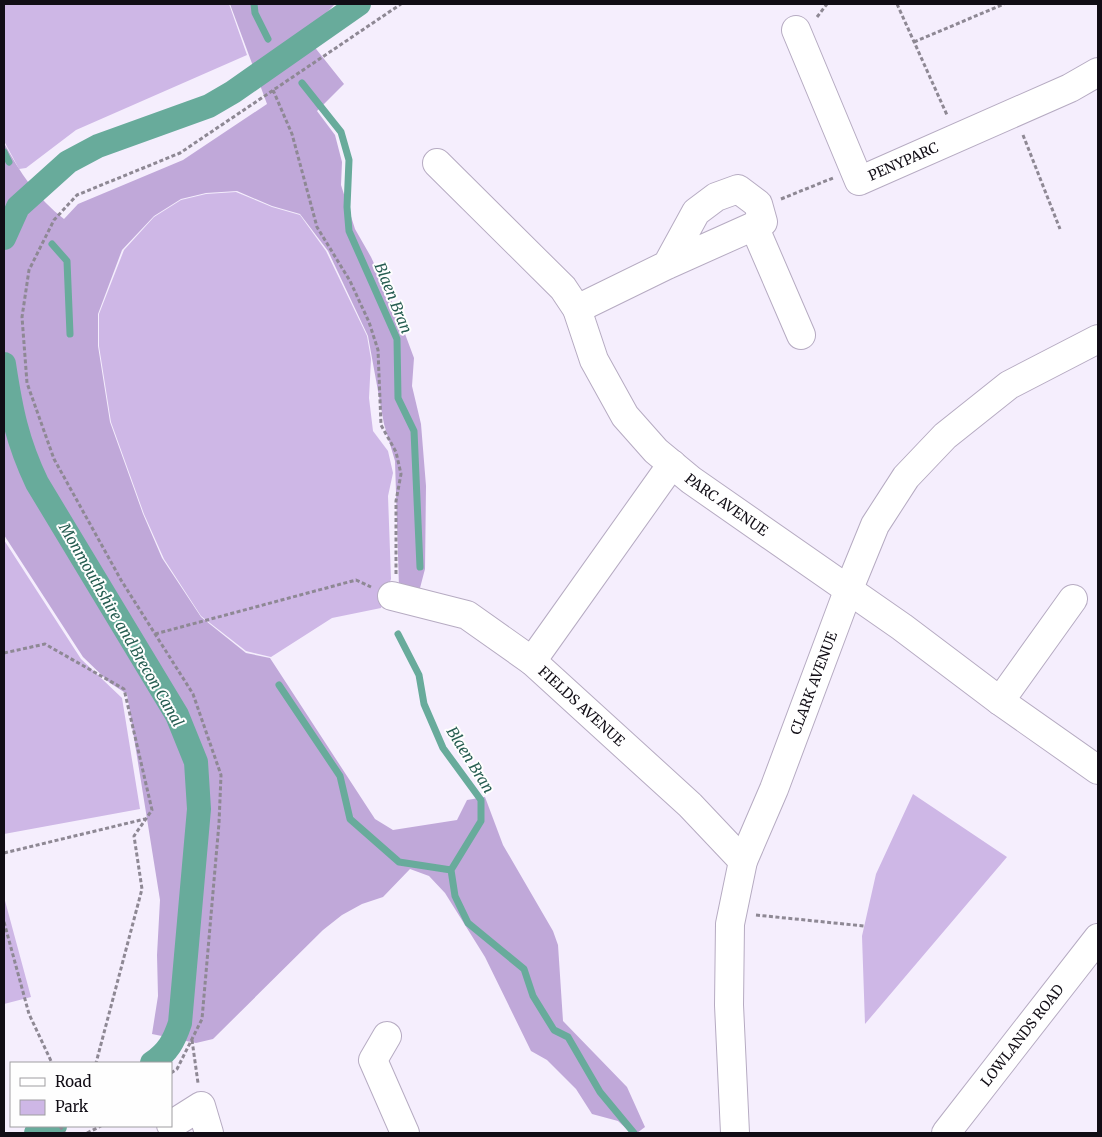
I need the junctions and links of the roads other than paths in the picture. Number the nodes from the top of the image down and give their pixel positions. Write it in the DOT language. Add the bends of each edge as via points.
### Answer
graph roads {
  1 [pos="796,30"];
  2 [pos="1098,72"];
  3 [pos="437,162"];
  4 [pos="757,217"];
  5 [pos="667,265"];
  6 [pos="577,309"];
  7 [pos="802,334"];
  8 [pos="1098,339"];
  9 [pos="672,464"];
  10 [pos="848,591"];
  11 [pos="392,596"];
  12 [pos="1073,599"];
  13 [pos="532,661"];
  14 [pos="1000,701"];
  15 [pos="1098,770"];
  16 [pos="743,861"];
  17 [pos="1098,938"];
  18 [pos="387,1036"];
  19 [pos="172,1125"];
  20 [pos="168,1127"];
  21 [pos="153,1133"];
  22 [pos="209,1133"];
  23 [pos="405,1133"];
  24 [pos="735,1133"];
  25 [pos="946,1133"];
  1 -- 2 [label="street, PENYPARC" via="858,181 1070,88"];
  3 -- 6 [label="street, PARC AVENUE" via="563,288"];
  4 -- 5 [label="street"];
  4 -- 5 [label="street" via="758,204 738,189 716,198 696,212"];
  4 -- 7 [label="street"];
  5 -- 6 [label="street"];
  6 -- 9 [label="street, PARC AVENUE" via="594,360 625,416"];
  8 -- 10 [label="street, CLARK AVENUE" via="1009,385 945,436 906,477 875,525"];
  9 -- 10 [label="street, PARC AVENUE"];
  9 -- 13 [label="street"];
  10 -- 14 [label="street, PARC AVENUE"];
  10 -- 16 [label="street, CLARK AVENUE" via="774,789"];
  11 -- 13 [label="street, FIELDS AVENUE" via="467,615"];
  12 -- 14 [label="street"];
  13 -- 16 [label="street, FIELDS AVENUE" via="690,805"];
  14 -- 15 [label="street, PARC AVENUE"];
  16 -- 24 [label="street, CLARK AVENUE" via="730,924 729,1005"];
  17 -- 25 [label="street, LOWLANDS ROAD"];
  18 -- 23 [label="street" via="373,1060"];
  19 -- 22 [label="street" via="201,1106"];
  20 -- 21 [label="street"];
}
